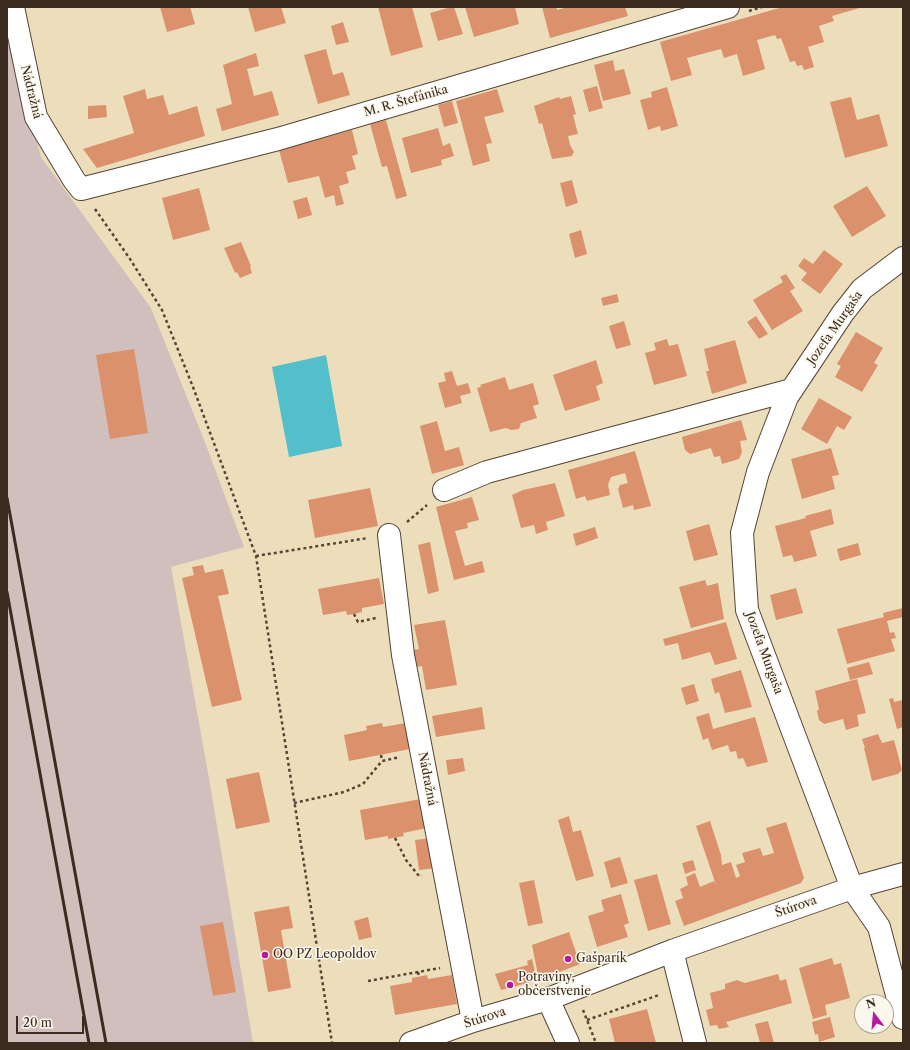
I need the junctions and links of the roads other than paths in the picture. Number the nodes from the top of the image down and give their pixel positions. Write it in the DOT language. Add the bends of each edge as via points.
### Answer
graph roads {
  1 [pos="13,7"];
  2 [pos="728,7"];
  3 [pos="81,189"];
  4 [pos="903,258"];
  5 [pos="792,390"];
  6 [pos="444,490"];
  7 [pos="389,535"];
  8 [pos="903,874"];
  9 [pos="852,888"];
  10 [pos="672,951"];
  11 [pos="548,998"];
  12 [pos="903,1018"];
  13 [pos="474,1021"];
  14 [pos="411,1043"];
  15 [pos="568,1043"];
  16 [pos="695,1043"];
  1 -- 3 [label="street, Nádražná" via="36,117"];
  2 -- 3 [label="street, M. R. Štefánika" via="278,139"];
  4 -- 5 [label="street, Jozefa Murgaša" via="862,289"];
  5 -- 6 [label="street" via="487,472"];
  5 -- 9 [label="street, Jozefa Murgaša" via="758,472 742,533 747,610"];
  7 -- 13 [label="street, Nádražná" via="403,656"];
  8 -- 9 [label="street, Štúrova"];
  9 -- 10 [label="street, Štúrova"];
  9 -- 12 [label="street" via="879,927"];
  10 -- 11 [label="street, Štúrova"];
  10 -- 16 [label="street"];
  11 -- 13 [label="street, Štúrova"];
  11 -- 15 [label="street"];
  13 -- 14 [label="street, Štúrova"];
}
